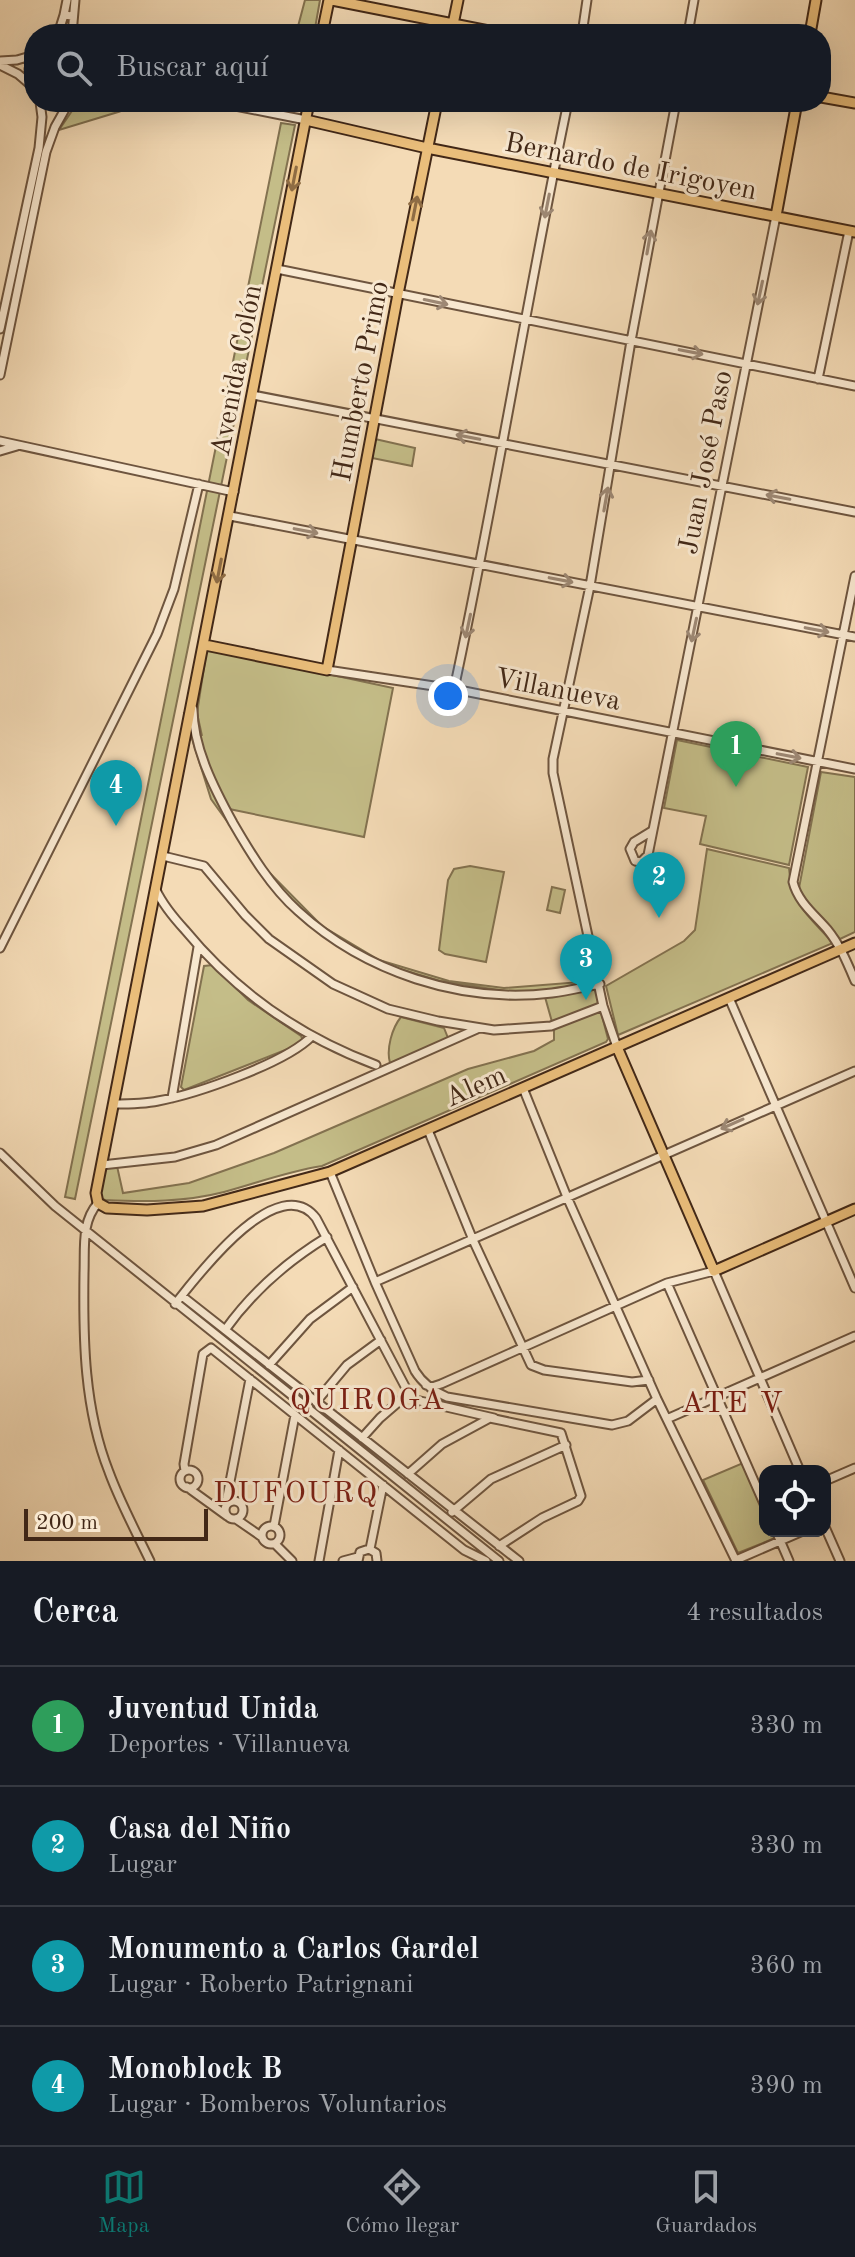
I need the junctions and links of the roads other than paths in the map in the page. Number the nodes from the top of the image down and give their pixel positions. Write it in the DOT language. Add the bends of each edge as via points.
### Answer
graph roads {
  1 [pos="67,0"];
  2 [pos="75,0"];
  3 [pos="330,0"];
  4 [pos="458,0"];
  5 [pos="587,0"];
  6 [pos="694,0"];
  7 [pos="816,0"];
  8 [pos="68,16"];
  9 [pos="64,24"];
  10 [pos="70,24"];
  11 [pos="324,24"];
  12 [pos="431,24"];
  13 [pos="453,24"];
  14 [pos="583,24"];
  15 [pos="690,24"];
  16 [pos="812,24"];
  17 [pos="24,59"];
  18 [pos="0,63"];
  19 [pos="24,80"];
  20 [pos="831,99"];
  21 [pos="855,103"];
  22 [pos="41,112"];
  23 [pos="63,112"];
  24 [pos="266,112"];
  25 [pos="307,112"];
  26 [pos="435,112"];
  27 [pos="566,112"];
  28 [pos="674,112"];
  29 [pos="795,112"];
  30 [pos="306,120"];
  31 [pos="427,148"];
  32 [pos="553,172"];
  33 [pos="658,193"];
  34 [pos="776,216"];
  35 [pos="852,231"];
  36 [pos="277,269"];
  37 [pos="398,294"];
  38 [pos="525,320"];
  39 [pos="0,329"];
  40 [pos="631,341"];
  41 [pos="746,363"];
  42 [pos="0,375"];
  43 [pos="818,379"];
  44 [pos="855,386"];
  45 [pos="253,395"];
  46 [pos="374,419"];
  47 [pos="0,441"];
  48 [pos="502,444"];
  49 [pos="19,445"];
  50 [pos="0,451"];
  51 [pos="612,465"];
  52 [pos="199,484"];
  53 [pos="723,487"];
  54 [pos="234,492"];
  55 [pos="855,512"];
  56 [pos="230,516"];
  57 [pos="351,540"];
  58 [pos="481,565"];
  59 [pos="855,576"];
  60 [pos="590,586"];
  61 [pos="699,607"];
  62 [pos="844,635"];
  63 [pos="855,637"];
  64 [pos="205,645"];
  65 [pos="327,670"];
  66 [pos="454,689"];
  67 [pos="193,703"];
  68 [pos="562,712"];
  69 [pos="672,733"];
  70 [pos="818,762"];
  71 [pos="855,769"];
  72 [pos="652,831"];
  73 [pos="163,856"];
  74 [pos="156,890"];
  75 [pos="855,943"];
  76 [pos="198,947"];
  77 [pos="0,948"];
  78 [pos="841,949"];
  79 [pos="855,981"];
  80 [pos="600,984"];
  81 [pos="729,998"];
  82 [pos="603,1006"];
  83 [pos="479,1028"];
  84 [pos="312,1036"];
  85 [pos="617,1047"];
  86 [pos="376,1065"];
  87 [pos="855,1071"];
  88 [pos="523,1088"];
  89 [pos="172,1098"];
  90 [pos="114,1104"];
  91 [pos="777,1104"];
  92 [pos="428,1130"];
  93 [pos="0,1153"];
  94 [pos="664,1155"];
  95 [pos="102,1165"];
  96 [pos="330,1172"];
  97 [pos="567,1197"];
  98 [pos="98,1203"];
  99 [pos="855,1209"];
  100 [pos="826,1221"];
  101 [pos="85,1231"];
  102 [pos="327,1237"];
  103 [pos="473,1240"];
  104 [pos="714,1271"];
  105 [pos="375,1282"];
  106 [pos="667,1283"];
  107 [pos="353,1287"];
  108 [pos="855,1288"];
  109 [pos="182,1296"];
  110 [pos="175,1304"];
  111 [pos="616,1305"];
  112 [pos="225,1330"];
  113 [pos="855,1336"];
  114 [pos="381,1340"];
  115 [pos="522,1347"];
  116 [pos="269,1365"];
  117 [pos="760,1378"];
  118 [pos="250,1379"];
  119 [pos="649,1380"];
  120 [pos="426,1385"];
  121 [pos="409,1393"];
  122 [pos="716,1397"];
  123 [pos="657,1399"];
  124 [pos="316,1402"];
  125 [pos="295,1415"];
  126 [pos="494,1418"];
  127 [pos="669,1418"];
  128 [pos="362,1438"];
  129 [pos="566,1445"];
  130 [pos="339,1450"];
  131 [pos="797,1465"];
  132 [pos="855,1468"];
  133 [pos="185,1471"];
  134 [pos="408,1474"];
  135 [pos="831,1478"];
  136 [pos="383,1485"];
  137 [pos="187,1487"];
  138 [pos="759,1493"];
  139 [pos="229,1502"];
  140 [pos="453,1510"];
  141 [pos="232,1517"];
  142 [pos="446,1519"];
  143 [pos="274,1526"];
  144 [pos="262,1537"];
  145 [pos="779,1537"];
  146 [pos="790,1537"];
  147 [pos="829,1537"];
  148 [pos="781,1541"];
  149 [pos="275,1544"];
  150 [pos="499,1546"];
  151 [pos="370,1549"];
  152 [pos="358,1559"];
  153 [pos="150,1561"];
  154 [pos="292,1561"];
  155 [pos="323,1561"];
  156 [pos="343,1561"];
  157 [pos="377,1561"];
  158 [pos="486,1561"];
  159 [pos="499,1561"];
  160 [pos="519,1561"];
  161 [pos="736,1561"];
  162 [pos="789,1561"];
  163 [pos="840,1561"];
  1 -- 8 [label="street"];
  2 -- 8 [label="street"];
  3 -- 11 [label="main road"];
  3 -- 12 [label="main road"];
  4 -- 13 [label="main road"];
  5 -- 14 [label="street"];
  6 -- 15 [label="street"];
  7 -- 16 [label="main road"];
  8 -- 9 [label="street"];
  8 -- 10 [label="street"];
  17 -- 18 [label="street"];
  18 -- 19 [label="street"];
  20 -- 21 [label="main road"];
  22 -- 39 [label="street" via="39,148"];
  23 -- 42 [label="street" via="46,152"];
  24 -- 30 [label="street"];
  25 -- 30 [label="main road, Avenida Colón"];
  26 -- 31 [label="main road, Humberto Primo"];
  27 -- 32 [label="street"];
  28 -- 33 [label="street"];
  29 -- 34 [label="main road, Juan José Paso"];
  30 -- 31 [label="main road, Bernardo de Irigoyen"];
  30 -- 36 [label="main road, Avenida Colón, one-way"];
  31 -- 32 [label="main road, Bernardo de Irigoyen"];
  37 -- 31 [label="main road, Humberto Primo, one-way"];
  32 -- 33 [label="main road, Bernardo de Irigoyen"];
  32 -- 38 [label="street, one-way"];
  33 -- 34 [label="main road, Bernardo de Irigoyen"];
  40 -- 33 [label="street, one-way"];
  34 -- 35 [label="main road, Bernardo de Irigoyen"];
  34 -- 41 [label="street, Juan José Paso, one-way"];
  35 -- 43 [label="street"];
  36 -- 37 [label="street"];
  36 -- 45 [label="main road, Avenida Colón"];
  37 -- 38 [label="street, one-way"];
  37 -- 46 [label="main road, Humberto Primo"];
  38 -- 40 [label="street"];
  38 -- 48 [label="street"];
  40 -- 41 [label="street, one-way"];
  40 -- 51 [label="street"];
  41 -- 43 [label="street"];
  41 -- 53 [label="street, Juan José Paso"];
  43 -- 44 [label="street"];
  45 -- 46 [label="street"];
  45 -- 54 [label="main road, Avenida Colón"];
  48 -- 46 [label="street, one-way"];
  46 -- 57 [label="main road, Humberto Primo"];
  47 -- 49 [label="street"];
  48 -- 51 [label="street"];
  48 -- 58 [label="street"];
  49 -- 50 [label="street"];
  49 -- 52 [label="street"];
  51 -- 53 [label="street"];
  60 -- 51 [label="street, one-way"];
  52 -- 54 [label="street"];
  52 -- 77 [label="street" via="167,611"];
  55 -- 53 [label="street, one-way"];
  53 -- 61 [label="street, Juan José Paso"];
  54 -- 56 [label="main road, Avenida Colón"];
  56 -- 57 [label="street, one-way"];
  56 -- 64 [label="main road, Avenida Colón, one-way"];
  57 -- 58 [label="street"];
  57 -- 65 [label="main road, Humberto Primo"];
  58 -- 60 [label="street, one-way"];
  58 -- 66 [label="street, one-way"];
  59 -- 62 [label="street"];
  60 -- 61 [label="street"];
  60 -- 68 [label="street"];
  61 -- 62 [label="street, one-way"];
  61 -- 69 [label="street, Juan José Paso, one-way"];
  62 -- 63 [label="street"];
  62 -- 70 [label="street"];
  64 -- 65 [label="main road, Villanueva"];
  64 -- 67 [label="main road, Avenida Colón"];
  65 -- 66 [label="street, Villanueva"];
  66 -- 68 [label="street, Villanueva"];
  67 -- 73 [label="main road, Avenida Colón"];
  67 -- 80 [label="street" via="205,762 243,841 296,910 338,942 396,973 462,990 550,993"];
  68 -- 69 [label="street, Villanueva"];
  68 -- 80 [label="street" via="553,773"];
  69 -- 70 [label="street, Villanueva, one-way"];
  69 -- 72 [label="street, Juan José Paso"];
  70 -- 71 [label="street, Villanueva"];
  70 -- 78 [label="street" via="793,882"];
  73 -- 74 [label="main road, Avenida Colón"];
  73 -- 83 [label="street" via="204,866 269,939 333,984 388,1009"];
  74 -- 76 [label="street"];
  74 -- 90 [label="main road, Avenida Colón"];
  75 -- 78 [label="main road, Alem"];
  76 -- 84 [label="street" via="253,998"];
  76 -- 89 [label="street"];
  78 -- 79 [label="street"];
  78 -- 81 [label="main road, Alem"];
  80 -- 82 [label="street"];
  81 -- 85 [label="main road, Alem"];
  81 -- 91 [label="street"];
  82 -- 83 [label="street" via="551,1026"];
  82 -- 85 [label="street"];
  83 -- 95 [label="street" via="216,1145 175,1157"];
  84 -- 86 [label="street"];
  84 -- 89 [label="street" via="280,1057"];
  85 -- 88 [label="main road, Alem"];
  85 -- 94 [label="main road"];
  87 -- 91 [label="street"];
  88 -- 92 [label="main road, Alem"];
  88 -- 97 [label="street"];
  89 -- 90 [label="street"];
  90 -- 95 [label="main road, Avenida Colón"];
  91 -- 94 [label="street, one-way"];
  91 -- 100 [label="street"];
  92 -- 96 [label="main road, Alem"];
  92 -- 103 [label="street"];
  93 -- 101 [label="street"];
  94 -- 97 [label="street"];
  94 -- 104 [label="main road"];
  95 -- 98 [label="main road, Avenida Colón"];
  96 -- 98 [label="main road, Alem" via="203,1206 147,1210"];
  96 -- 105 [label="street"];
  97 -- 103 [label="street"];
  97 -- 111 [label="street"];
  98 -- 101 [label="street" via="88,1215"];
  99 -- 100 [label="main road"];
  100 -- 104 [label="main road"];
  100 -- 108 [label="street"];
  101 -- 110 [label="street"];
  101 -- 153 [label="street" via="83,1314 92,1409 108,1472"];
  102 -- 107 [label="street"];
  102 -- 109 [label="street" via="304,1206 276,1208 229,1242"];
  102 -- 112 [label="street" via="272,1276"];
  103 -- 105 [label="street"];
  103 -- 115 [label="street"];
  104 -- 106 [label="street"];
  104 -- 117 [label="street"];
  105 -- 120 [label="street"];
  106 -- 111 [label="street"];
  106 -- 122 [label="street"];
  107 -- 114 [label="street"];
  107 -- 116 [label="street" via="310,1319"];
  109 -- 110 [label="street"];
  109 -- 112 [label="street"];
  110 -- 142 [label="street"];
  111 -- 115 [label="street"];
  111 -- 119 [label="street"];
  112 -- 116 [label="street"];
  113 -- 117 [label="street"];
  114 -- 121 [label="street"];
  114 -- 124 [label="street" via="347,1365"];
  115 -- 119 [label="street" via="539,1369"];
  115 -- 120 [label="street" via="441,1384"];
  116 -- 124 [label="street"];
  117 -- 122 [label="street"];
  117 -- 131 [label="street"];
  118 -- 125 [label="street"];
  118 -- 133 [label="street" via="215,1350 205,1350"];
  118 -- 139 [label="street"];
  119 -- 123 [label="street"];
  120 -- 123 [label="street" via="447,1397 612,1425 628,1421"];
  121 -- 126 [label="street" via="416,1400"];
  121 -- 128 [label="street"];
  122 -- 127 [label="street"];
  122 -- 138 [label="street"];
  123 -- 127 [label="street"];
  124 -- 128 [label="street"];
  125 -- 130 [label="street"];
  125 -- 143 [label="street"];
  126 -- 129 [label="street" via="558,1430"];
  126 -- 134 [label="street" via="454,1436"];
  127 -- 161 [label="street"];
  128 -- 134 [label="street"];
  129 -- 140 [label="street" via="491,1479"];
  129 -- 150 [label="street" via="581,1490 578,1501"];
  130 -- 136 [label="street"];
  130 -- 155 [label="street"];
  132 -- 135 [label="street"];
  133 -- 137 [label="street" via="180,1478"];
  133 -- 137 [label="street" via="194,1470 199,1478"];
  134 -- 140 [label="street"];
  136 -- 151 [label="street"];
  136 -- 158 [label="street" via="464,1550"];
  137 -- 141 [label="street"];
  139 -- 141 [label="street" via="225,1510"];
  139 -- 141 [label="street" via="243,1506 242,1515"];
  140 -- 142 [label="street"];
  140 -- 150 [label="street"];
  141 -- 144 [label="street"];
  142 -- 159 [label="street"];
  143 -- 144 [label="street" via="264,1528"];
  143 -- 149 [label="street" via="281,1534"];
  144 -- 149 [label="street"];
  145 -- 148 [label="street"];
  146 -- 148 [label="street"];
  147 -- 163 [label="street"];
  148 -- 161 [label="street"];
  148 -- 162 [label="street"];
  149 -- 154 [label="street"];
  150 -- 160 [label="street"];
  151 -- 152 [label="street"];
  151 -- 157 [label="street"];
  152 -- 156 [label="street"];
}
